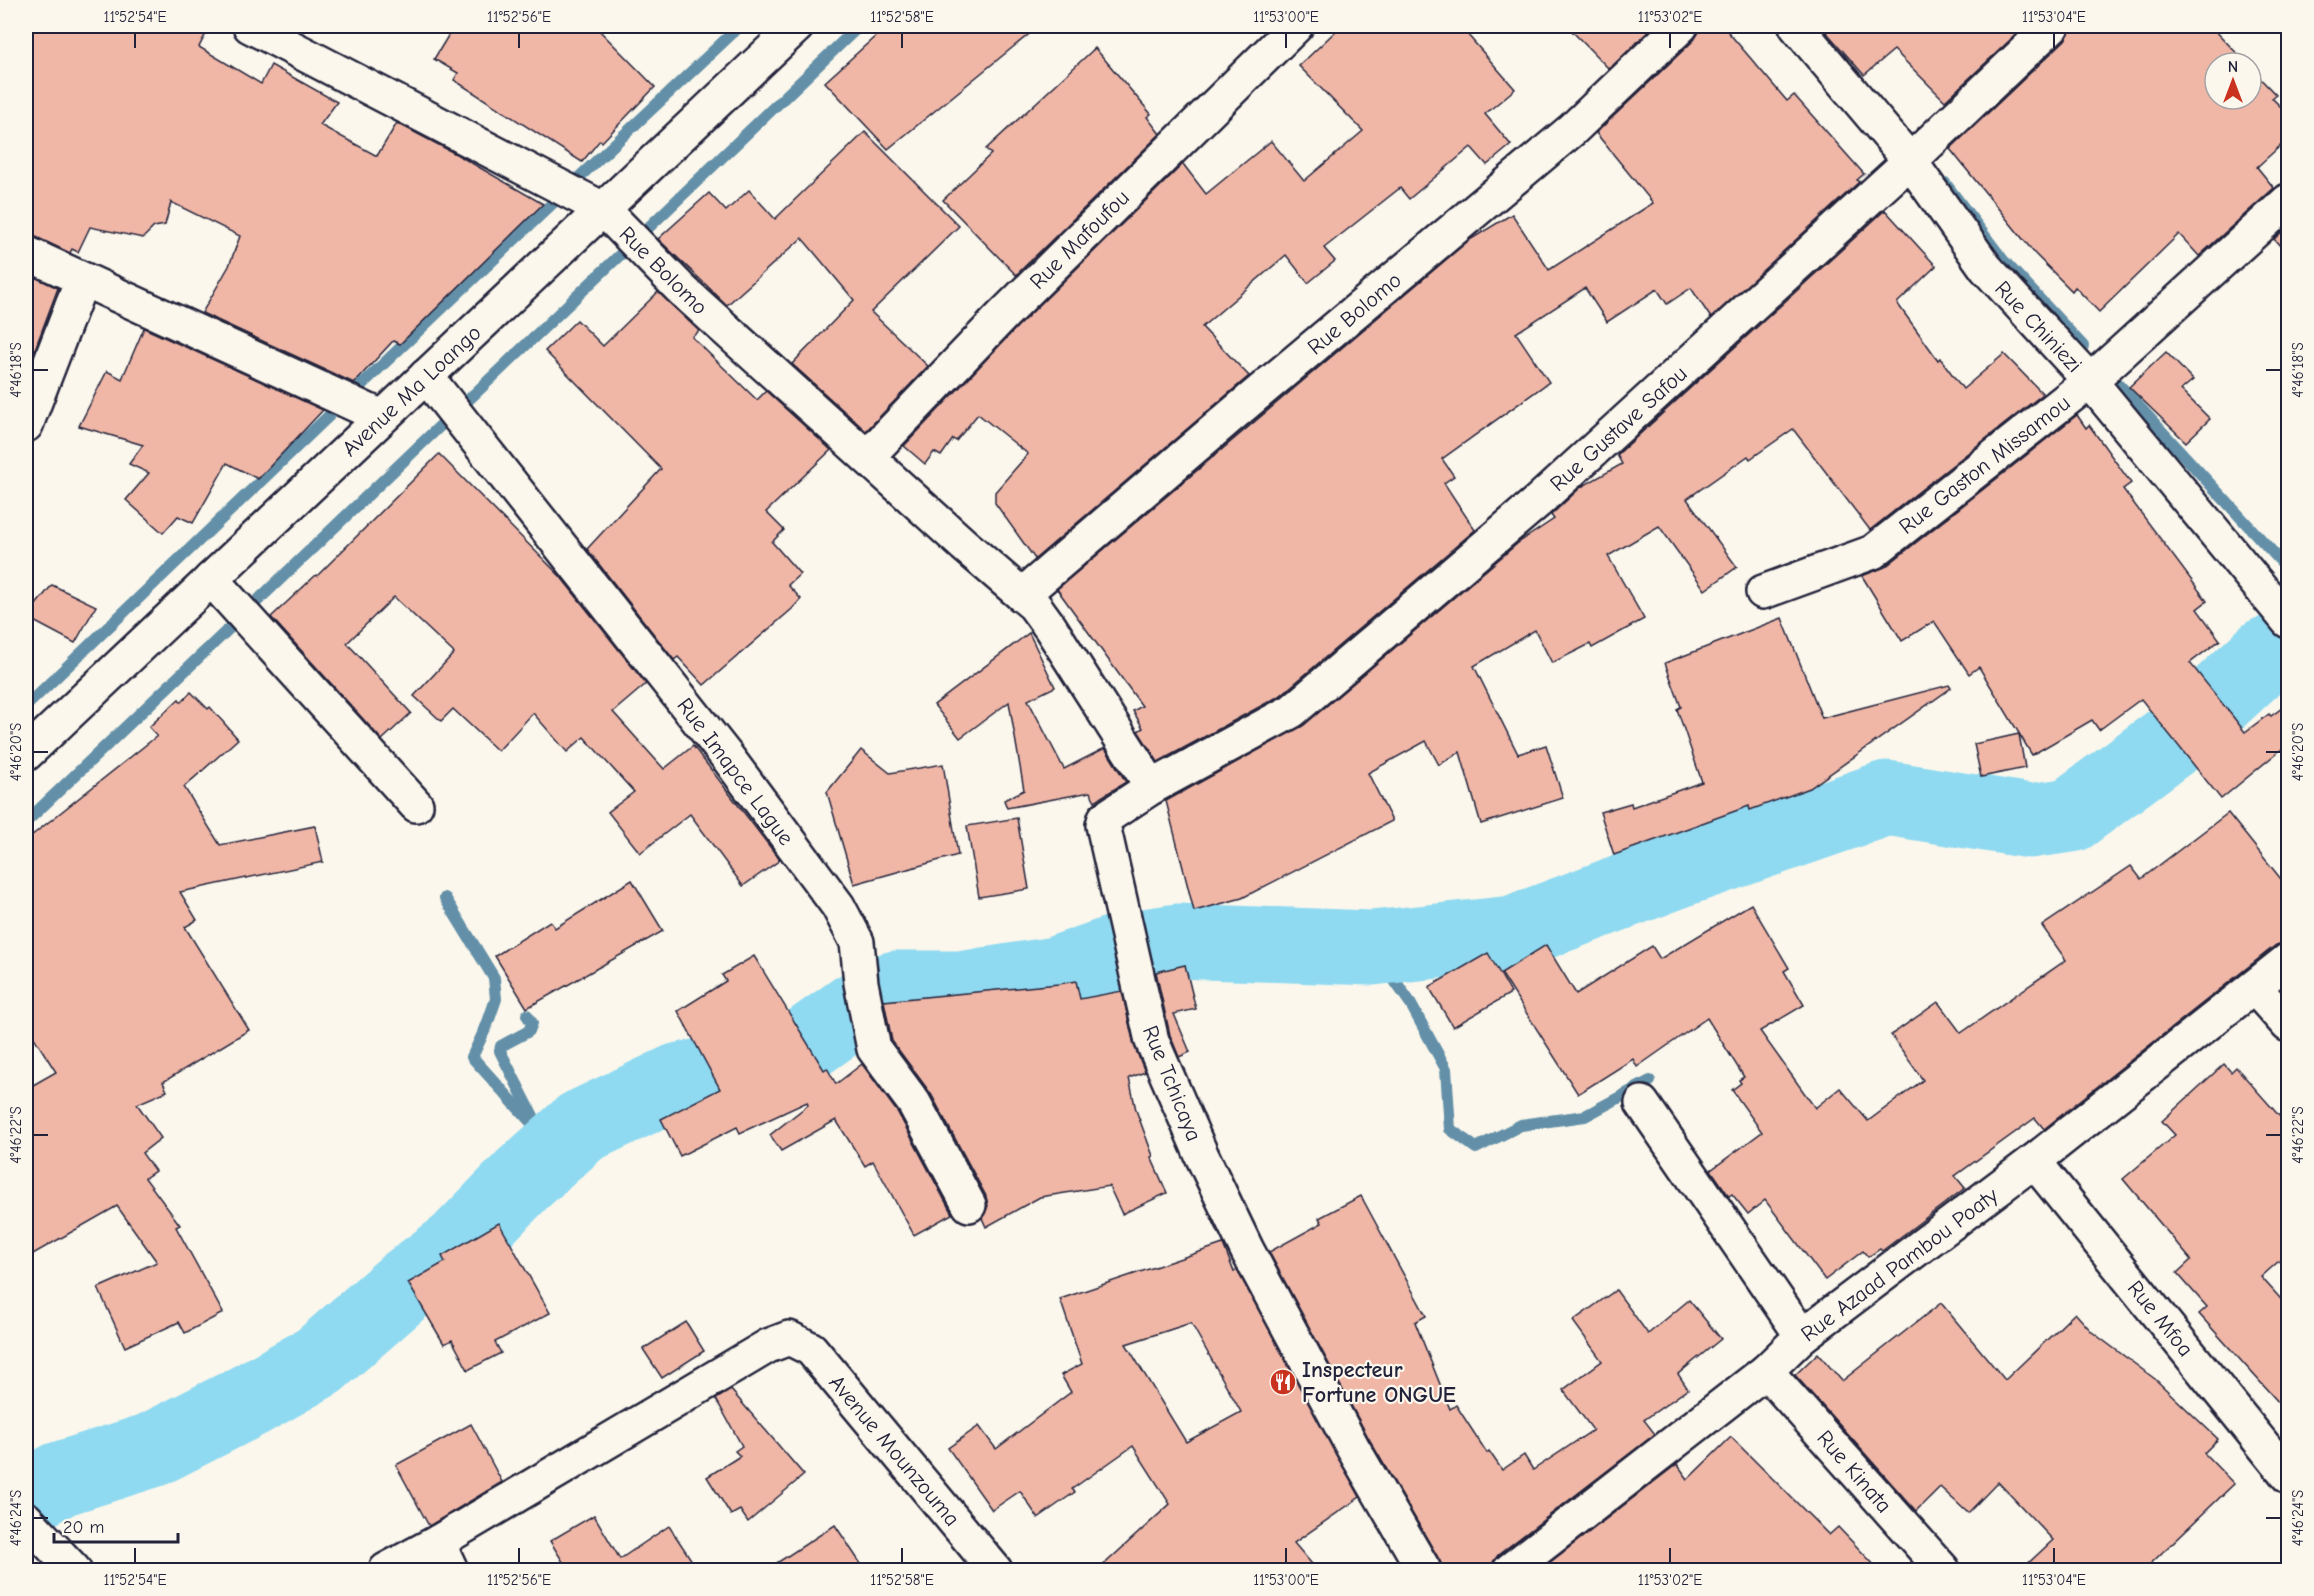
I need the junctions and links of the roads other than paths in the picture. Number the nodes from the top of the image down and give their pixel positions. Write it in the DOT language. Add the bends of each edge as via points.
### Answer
graph roads {
  1 [pos="250,26"];
  2 [pos="797,26"];
  3 [pos="1296,26"];
  4 [pos="1681,26"];
  5 [pos="1796,26"];
  6 [pos="2052,26"];
  7 [pos="1910,161"];
  8 [pos="2289,201"];
  9 [pos="603,209"];
  10 [pos="26,254"];
  11 [pos="82,280"];
  12 [pos="426,376"];
  13 [pos="2090,381"];
  14 [pos="382,417"];
  15 [pos="26,425"];
  16 [pos="867,457"];
  17 [pos="211,579"];
  18 [pos="1763,592"];
  19 [pos="1028,600"];
  20 [pos="2289,621"];
  21 [pos="26,754"];
  22 [pos="1152,787"];
  23 [pos="416,805"];
  24 [pos="2289,960"];
  25 [pos="2255,988"];
  26 [pos="2289,1025"];
  27 [pos="1642,1103"];
  28 [pos="2034,1161"];
  29 [pos="969,1205"];
  30 [pos="1802,1336"];
  31 [pos="1766,1371"];
  32 [pos="2289,1476"];
  33 [pos="26,1519"];
  34 [pos="445,1556"];
  35 [pos="74,1570"];
  36 [pos="386,1570"];
  37 [pos="994,1570"];
  38 [pos="1424,1570"];
  39 [pos="1510,1570"];
  40 [pos="1943,1570"];
  1 -- 9 [label="street, Rue Bolomo"];
  2 -- 9 [label="street, Avenue Ma Loango"];
  3 -- 16 [label="street, Rue Mafoufou" via="1004,314"];
  4 -- 19 [label="street, Rue Bolomo" via="1573,129 1232,415"];
  5 -- 7 [label="street, Rue Chiniezi"];
  6 -- 7 [label="street, Rue Gustave Safou"];
  7 -- 13 [label="street, Rue Chiniezi" via="1986,268"];
  7 -- 22 [label="street, Rue Gustave Safou" via="1537,502 1292,711"];
  8 -- 13 [label="street, Rue Gaston Missamou"];
  9 -- 12 [label="street, Avenue Ma Loango"];
  9 -- 16 [label="street, Rue Bolomo" via="681,289"];
  10 -- 11 [label="street"];
  11 -- 14 [label="street"];
  11 -- 15 [label="street"];
  12 -- 14 [label="street, Avenue Ma Loango"];
  12 -- 29 [label="street, Rue Imapce Lague" via="728,758 838,906 857,942 874,1049 914,1103"];
  13 -- 18 [label="street, Rue Gaston Missamou" via="1873,552"];
  13 -- 20 [label="street, Rue Chiniezi"];
  14 -- 17 [label="street, Avenue Ma Loango"];
  16 -- 19 [label="street, Rue Bolomo"];
  17 -- 21 [label="street, Avenue Ma Loango"];
  17 -- 23 [label="street"];
  19 -- 22 [label="street"];
  22 -- 38 [label="street, Rue Tchicaya" via="1105,818 1103,825 1152,1041 1247,1250 1353,1448"];
  24 -- 25 [label="street, Rue Azaad Pambou Poaty"];
  25 -- 26 [label="street"];
  25 -- 28 [label="street, Rue Azaad Pambou Poaty"];
  27 -- 30 [label="street"];
  28 -- 30 [label="street, Rue Azaad Pambou Poaty"];
  28 -- 32 [label="street, Rue Mfoa"];
  30 -- 31 [label="street, Rue Azaad Pambou Poaty"];
  31 -- 39 [label="street, Rue Azaad Pambou Poaty"];
  31 -- 40 [label="street, Rue Kinata"];
  33 -- 35 [label="street"];
  34 -- 36 [label="street"];
  34 -- 37 [label="street, Avenue Mounzouma" via="768,1346 789,1338 811,1348"];
}
